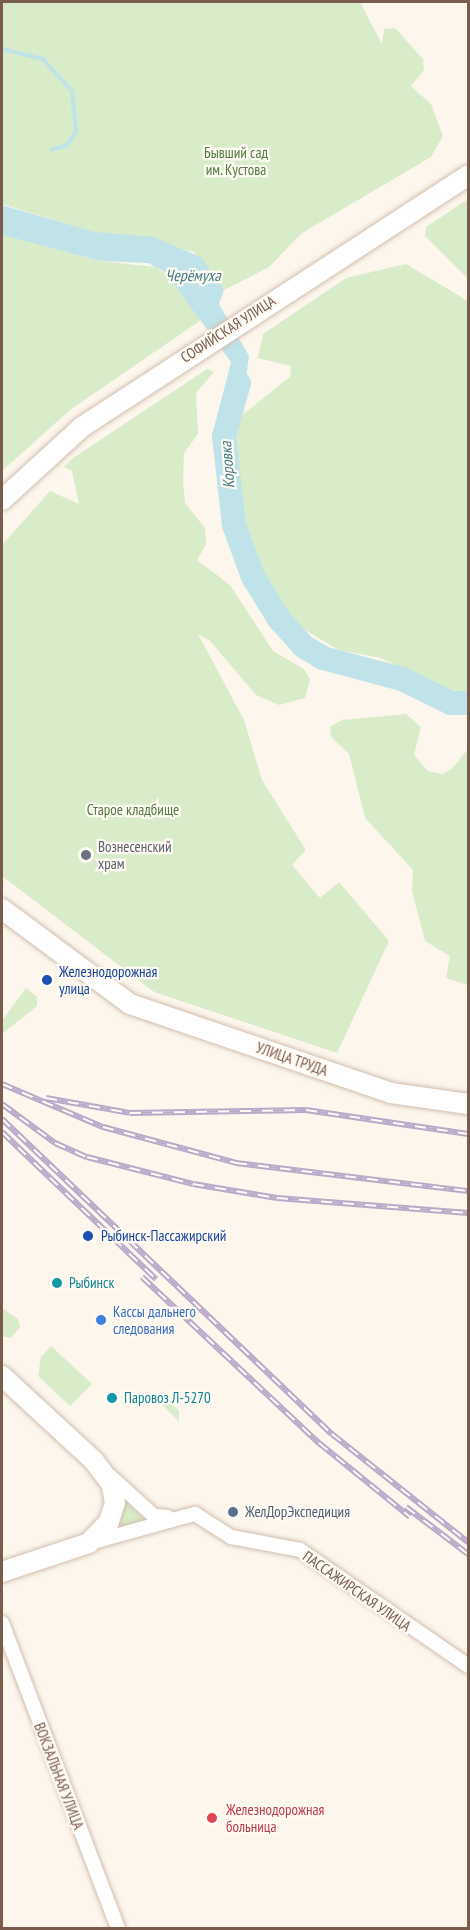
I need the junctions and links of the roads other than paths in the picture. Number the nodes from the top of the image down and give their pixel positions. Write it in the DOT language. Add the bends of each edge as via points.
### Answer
graph roads {
  1 [pos="468,175"];
  2 [pos="2,500"];
  3 [pos="2,909"];
  4 [pos="468,1104"];
  5 [pos="2,1376"];
  6 [pos="94,1461"];
  7 [pos="173,1517"];
  8 [pos="89,1543"];
  9 [pos="2,1572"];
  10 [pos="2,1623"];
  11 [pos="468,1666"];
  12 [pos="118,1929"];
  1 -- 2 [label="street, СОФИЙСКАЯ УЛИЦА" via="67,437"];
  3 -- 4 [label="street, УЛИЦА ТРУДА" via="120,998 392,1092"];
  5 -- 6 [label="street"];
  6 -- 7 [label="street" via="146,1510"];
  6 -- 8 [label="street" via="112,1485 115,1503 109,1522"];
  7 -- 8 [label="street"];
  7 -- 11 [label="street, ПАССАЖИРСКАЯ УЛИЦА" via="195,1514 231,1537 300,1550"];
  8 -- 9 [label="street"];
  10 -- 12 [label="street, ВОКЗАЛЬНАЯ УЛИЦА"];
}
